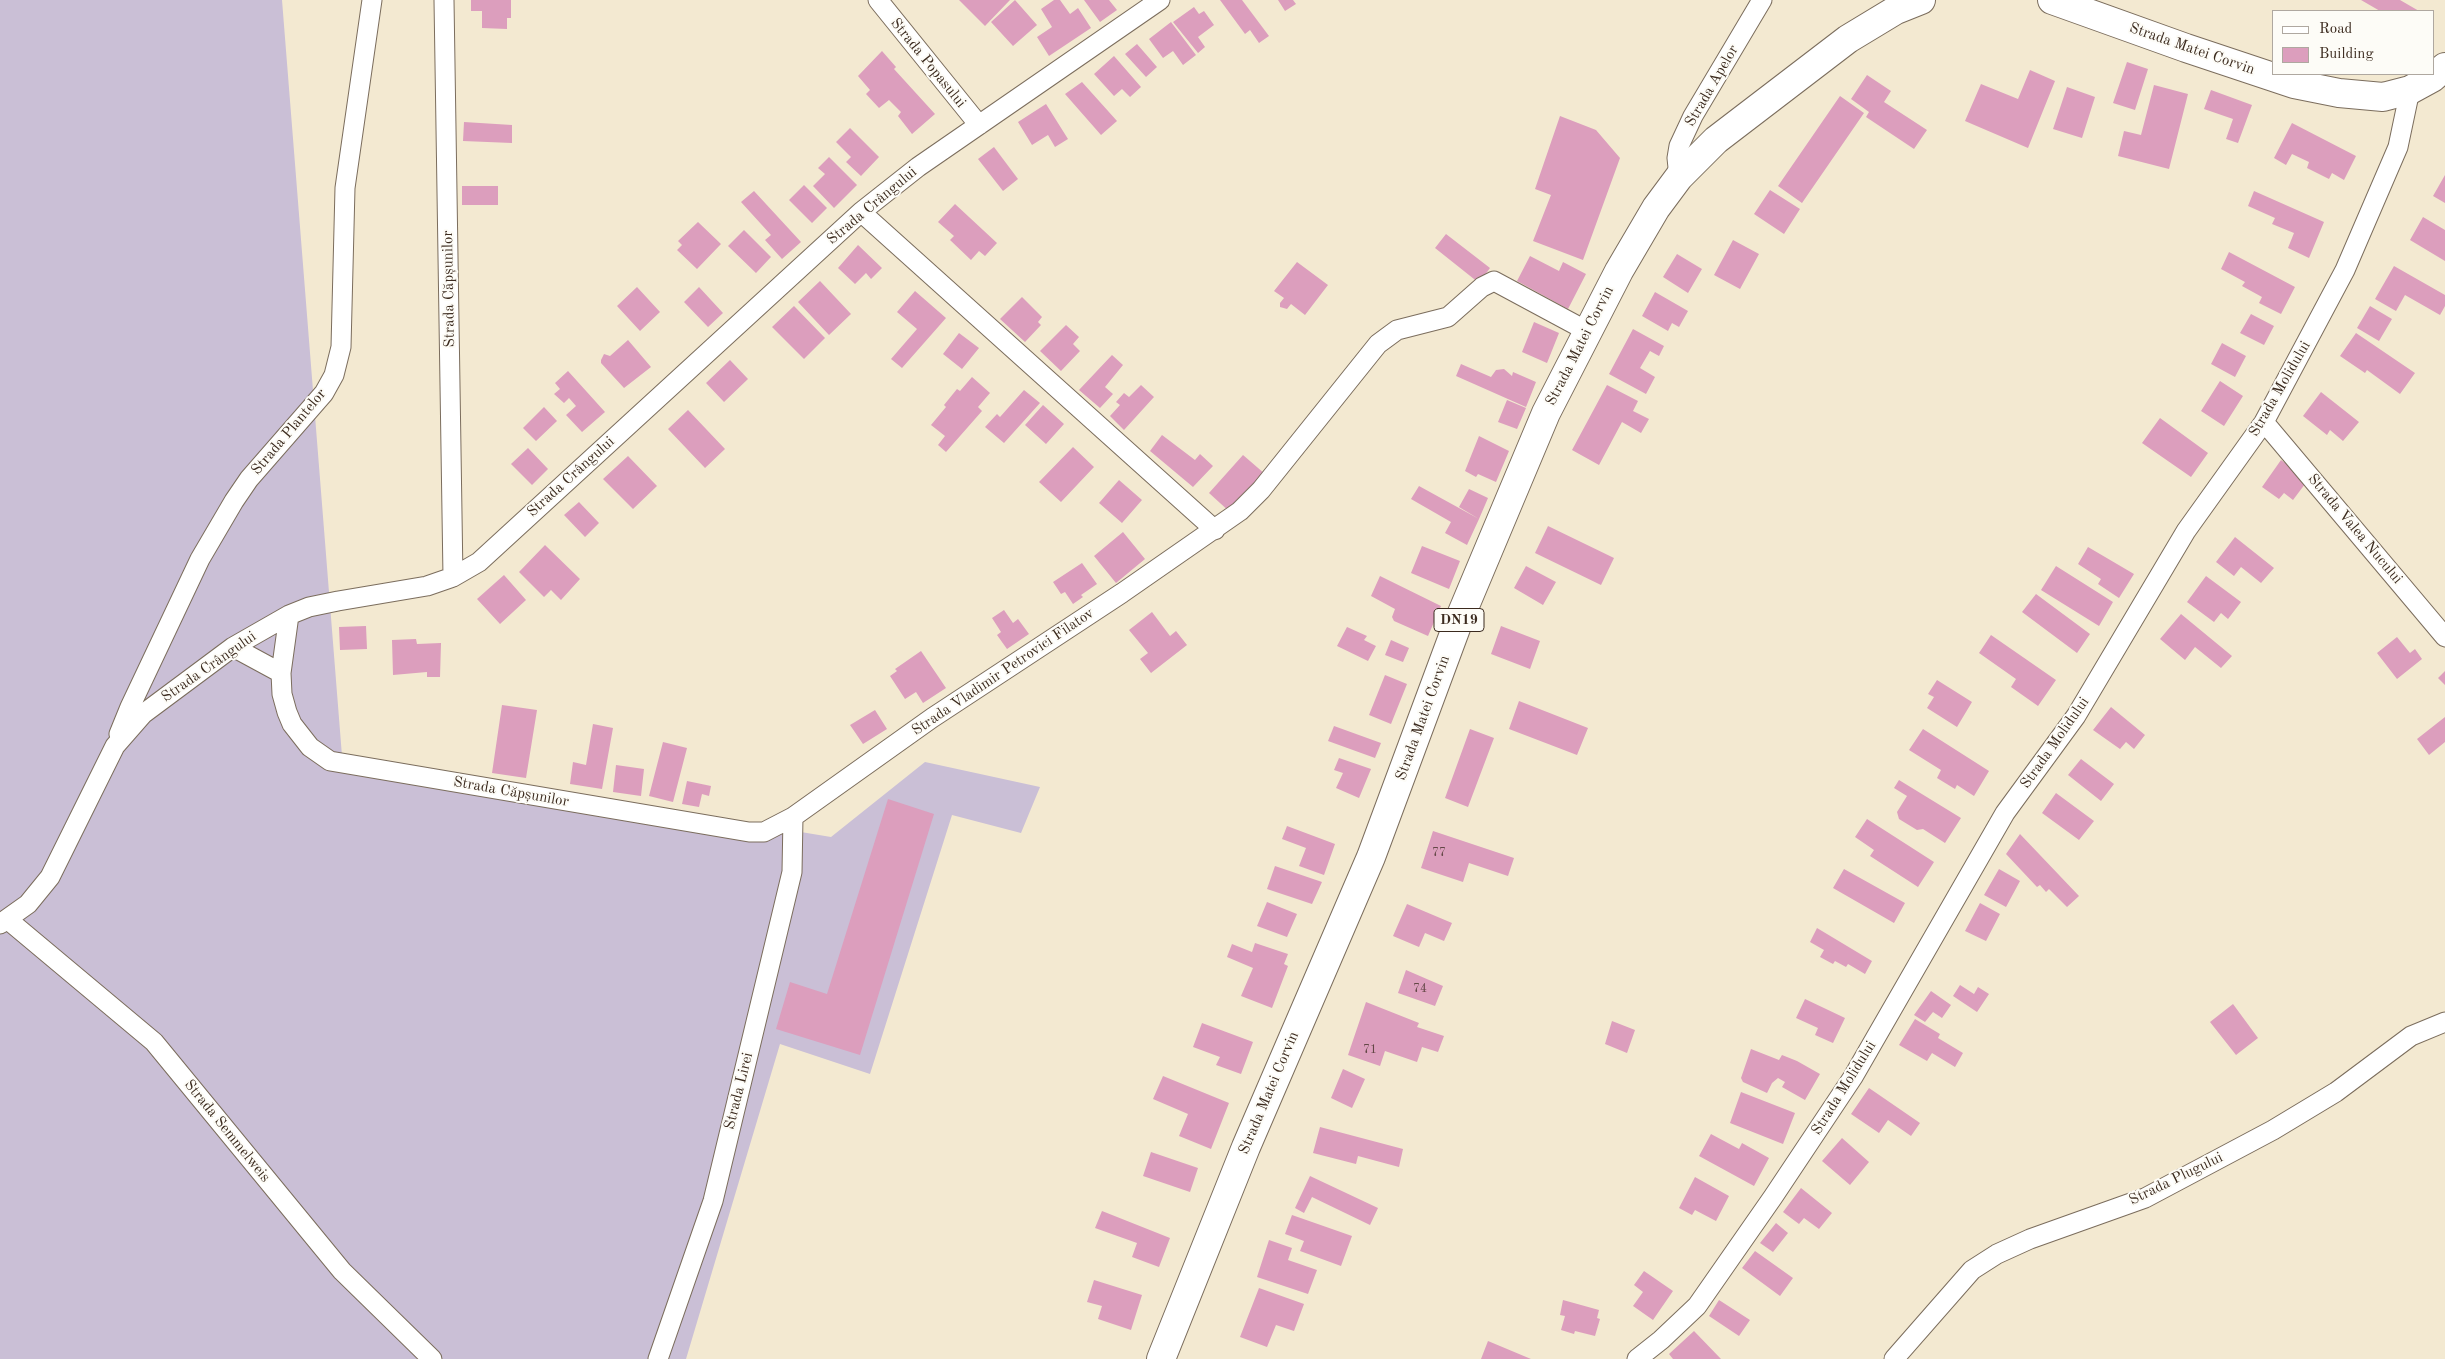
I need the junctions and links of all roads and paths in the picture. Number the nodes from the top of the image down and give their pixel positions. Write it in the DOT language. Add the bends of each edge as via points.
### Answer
graph roads {
  1 [pos="372,0"];
  2 [pos="444,0"];
  3 [pos="878,0"];
  4 [pos="1160,0"];
  5 [pos="1762,0"];
  6 [pos="1921,0"];
  7 [pos="2052,0"];
  8 [pos="2445,67"];
  9 [pos="2410,90"];
  10 [pos="979,125"];
  11 [pos="1679,177"];
  12 [pos="861,212"];
  13 [pos="1587,331"];
  14 [pos="2264,422"];
  15 [pos="1215,530"];
  16 [pos="453,577"];
  17 [pos="289,615"];
  18 [pos="2445,637"];
  19 [pos="233,647"];
  20 [pos="281,674"];
  21 [pos="115,746"];
  22 [pos="793,817"];
  23 [pos="3,921"];
  24 [pos="2445,1022"];
  25 [pos="432,1359"];
  26 [pos="658,1359"];
  27 [pos="1161,1359"];
  28 [pos="1636,1359"];
  29 [pos="1894,1359"];
  1 -- 21 [label="street, Strada Plantelor" via="345,188 341,347 334,375 324,393 249,478 224,517 200,559"];
  2 -- 16 [label="street, Strada Căpșunilor"];
  3 -- 10 [label="street, Strada Popasului"];
  4 -- 10 [label="street, Strada Crângului"];
  5 -- 11 [label="street, Strada Apelor" via="1693,116 1679,146"];
  6 -- 11 [label="main road, Strada Matei Corvin / DN19" via="1896,10 1848,39 1716,140"];
  7 -- 9 [label="main road, Strada Matei Corvin" via="2294,84 2339,94 2383,97"];
  8 -- 9 [label="main road, Strada Matei Corvin"];
  9 -- 14 [label="street, Strada Molidului" via="2398,147 2345,270"];
  10 -- 12 [label="street, Strada Crângului"];
  11 -- 13 [label="main road, Strada Matei Corvin / DN19" via="1656,208"];
  12 -- 15 [label="street"];
  12 -- 16 [label="street, Strada Crângului" via="478,562"];
  13 -- 15 [label="street, Strada Vladimir Petrovici Filatov" via="1494,281 1448,317 1397,330 1378,344 1261,490"];
  13 -- 27 [label="main road, Strada Matei Corvin / DN19" via="1546,413 1459,620 1371,857 1246,1147"];
  14 -- 18 [label="street, Strada Valea Nucului"];
  14 -- 28 [label="street, Strada Molidului" via="2186,531 2076,716 2005,813 1853,1077 1773,1197 1697,1306"];
  15 -- 22 [label="street, Strada Vladimir Petrovici Filatov" via="932,718"];
  16 -- 17 [label="street, Strada Crângului" via="427,586 309,607"];
  17 -- 19 [label="street, Strada Crângului"];
  17 -- 20 [label="street, Strada Căpșunilor"];
  19 -- 20 [label="street"];
  19 -- 21 [label="street, Strada Crângului" via="143,714"];
  20 -- 22 [label="street, Strada Căpșunilor" via="282,694 292,724 310,747 330,761 748,832 764,832"];
  21 -- 23 [label="street, Strada Crângului" via="50,877 28,904"];
  22 -- 26 [label="street, Strada Lirei" via="792,872 713,1201"];
  23 -- 25 [label="street, Strada Semmelweis" via="154,1042 342,1272"];
  24 -- 29 [label="street, Strada Plugului" via="2411,1036 2336,1092 2273,1130 2145,1198 1997,1254 1972,1270"];
}
